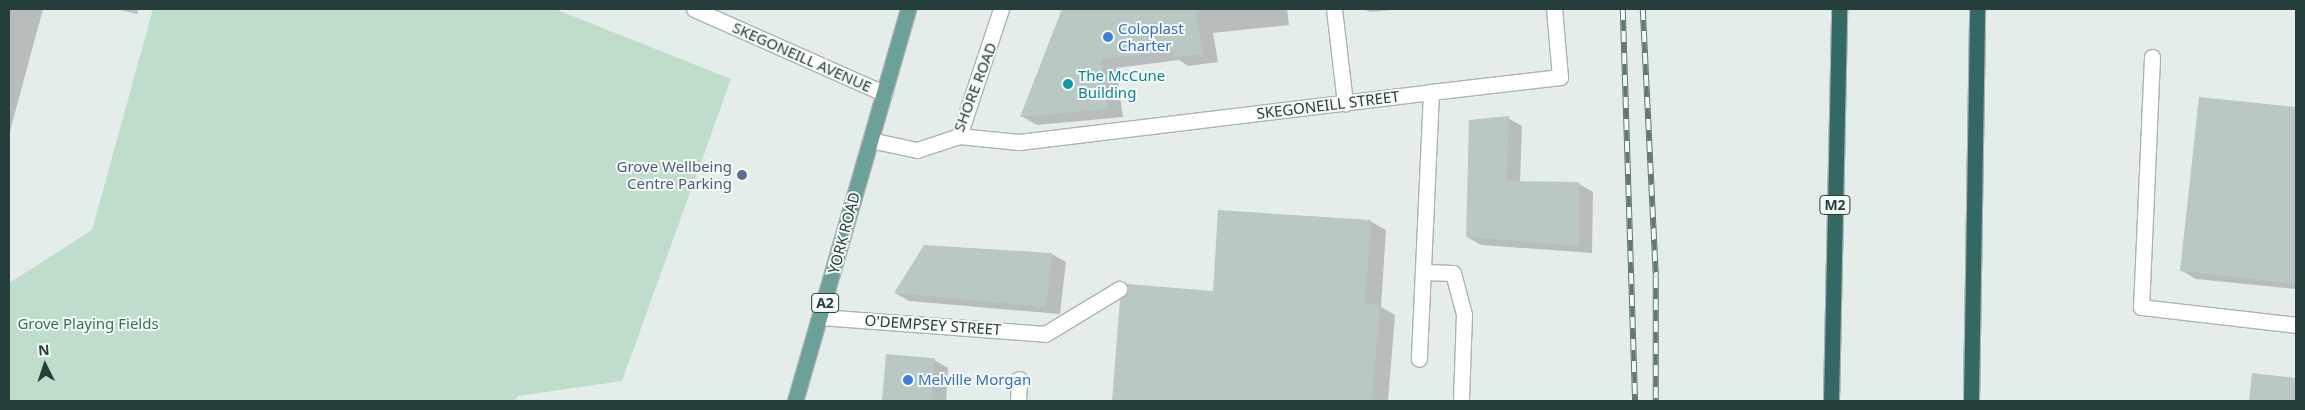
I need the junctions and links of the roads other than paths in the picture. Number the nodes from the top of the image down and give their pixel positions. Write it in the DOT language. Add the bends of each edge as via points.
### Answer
graph roads {
  1 [pos="694,9"];
  2 [pos="908,9"];
  3 [pos="1001,9"];
  4 [pos="1334,9"];
  5 [pos="1554,9"];
  6 [pos="1839,9"];
  7 [pos="1977,9"];
  8 [pos="2152,57"];
  9 [pos="1431,92"];
  10 [pos="884,93"];
  11 [pos="1345,103"];
  12 [pos="960,136"];
  13 [pos="870,140"];
  14 [pos="1423,272"];
  15 [pos="1119,289"];
  16 [pos="821,317"];
  17 [pos="2296,325"];
  18 [pos="1419,359"];
  19 [pos="1019,379"];
  20 [pos="794,401"];
  21 [pos="1018,401"];
  22 [pos="1461,401"];
  23 [pos="1831,401"];
  24 [pos="1970,401"];
  1 -- 10 [label="street, SKEGONEILL AVENUE"];
  2 -- 10 [label="main road, A2"];
  3 -- 12 [label="street, SHORE ROAD"];
  4 -- 11 [label="street"];
  5 -- 9 [label="street, SKEGONEILL STREET" via="1560,76"];
  6 -- 23 [label="highway, M2"];
  7 -- 24 [label="highway"];
  8 -- 17 [label="street" via="2141,307"];
  9 -- 11 [label="street, SKEGONEILL STREET"];
  9 -- 14 [label="street"];
  10 -- 13 [label="main road, YORK ROAD / A2"];
  11 -- 12 [label="street, SKEGONEILL STREET" via="1019,142"];
  12 -- 13 [label="street, SHORE ROAD" via="917,150"];
  13 -- 16 [label="main road, YORK ROAD / A2"];
  14 -- 18 [label="street"];
  14 -- 22 [label="street" via="1453,273 1464,314"];
  15 -- 16 [label="street, O'DEMPSEY STREET" via="1045,334"];
  16 -- 20 [label="main road, YORK ROAD / A2"];
  19 -- 21 [label="street"];
}
